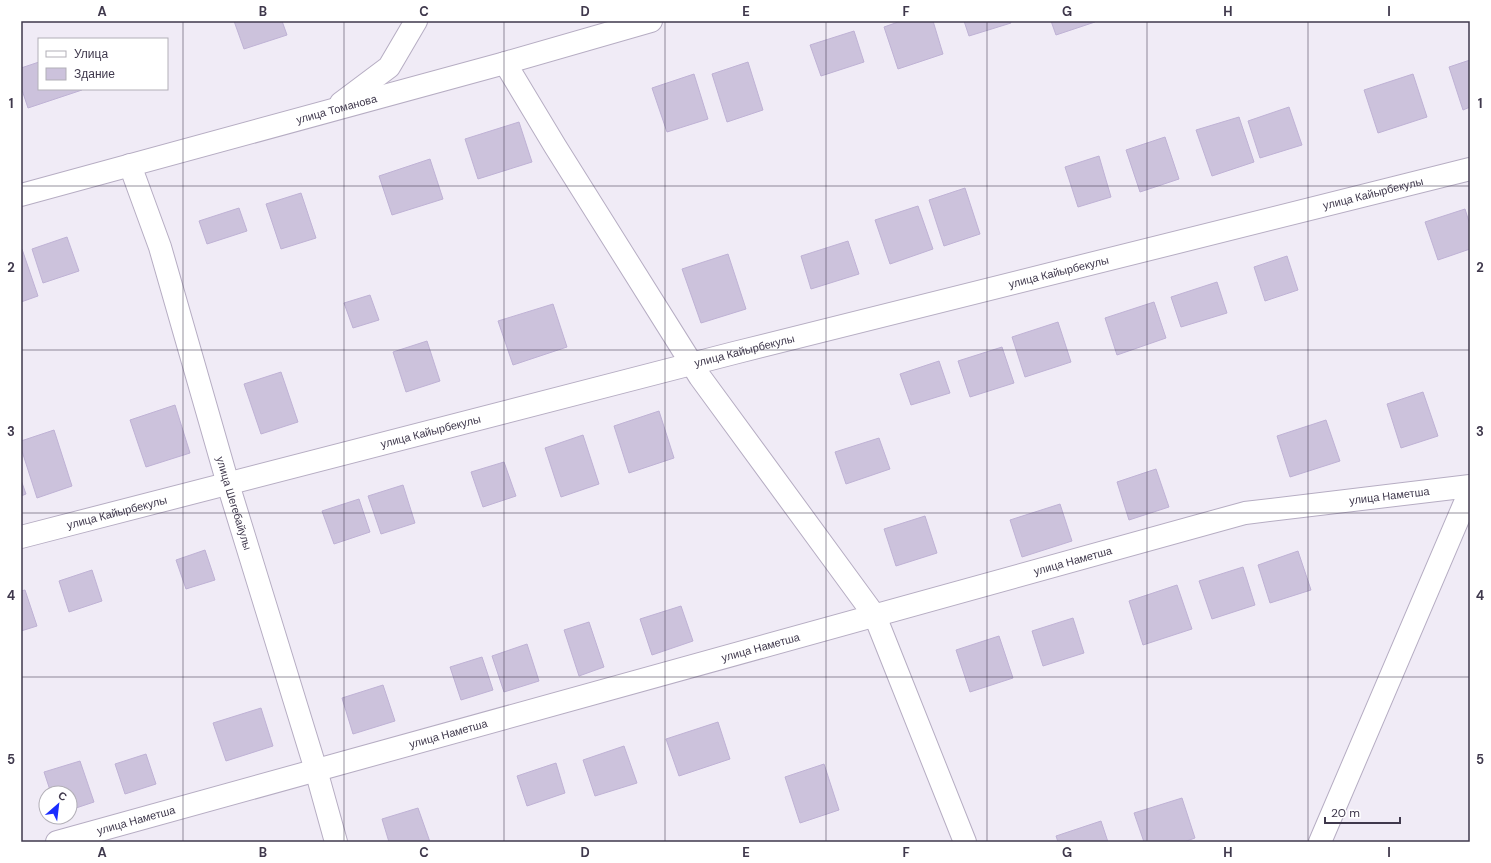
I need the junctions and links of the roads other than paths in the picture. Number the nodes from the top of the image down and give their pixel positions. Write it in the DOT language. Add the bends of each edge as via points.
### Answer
graph roads {
  1 [pos="416,21"];
  2 [pos="651,21"];
  3 [pos="505,62"];
  4 [pos="332,110"];
  5 [pos="130,165"];
  6 [pos="1470,169"];
  7 [pos="21,195"];
  8 [pos="692,364"];
  9 [pos="228,484"];
  10 [pos="1470,486"];
  11 [pos="1470,492"];
  12 [pos="21,537"];
  13 [pos="875,616"];
  14 [pos="316,770"];
  15 [pos="57,842"];
  16 [pos="336,842"];
  17 [pos="965,842"];
  18 [pos="1320,842"];
  1 -- 4 [label="street" via="389,67"];
  2 -- 3 [label="street, улица Томанова"];
  3 -- 4 [label="street, улица Томанова"];
  3 -- 8 [label="street" via="554,146"];
  4 -- 5 [label="street, улица Томанова"];
  5 -- 7 [label="street, улица Томанова"];
  5 -- 9 [label="street, улица Шегебайулы" via="160,247"];
  6 -- 8 [label="street, улица Кайырбекулы"];
  8 -- 9 [label="street, улица Кайырбекулы"];
  8 -- 13 [label="street" via="704,384"];
  9 -- 12 [label="street, улица Кайырбекулы"];
  9 -- 14 [label="street, улица Шегебайулы"];
  10 -- 13 [label="street, улица Наметша" via="1245,513"];
  11 -- 18 [label="street"];
  13 -- 14 [label="street, улица Наметша"];
  13 -- 17 [label="street"];
  14 -- 15 [label="street, улица Наметша"];
  14 -- 16 [label="street, улица Шегебайулы"];
}
